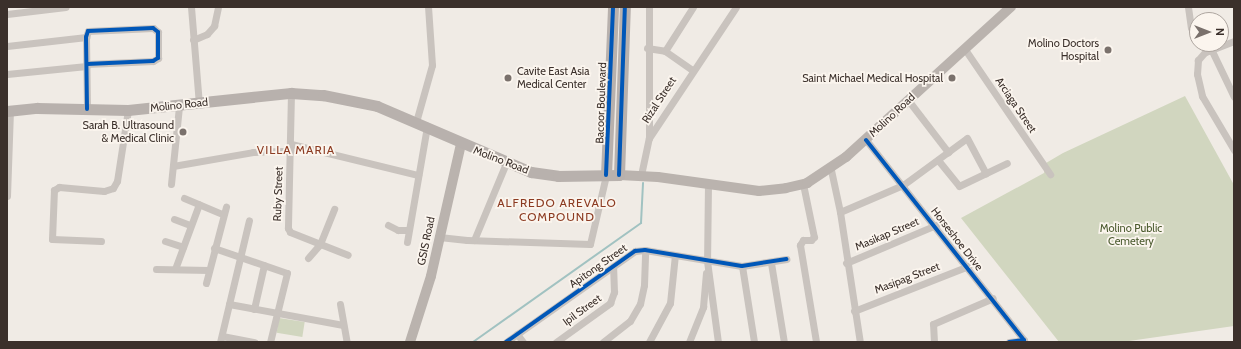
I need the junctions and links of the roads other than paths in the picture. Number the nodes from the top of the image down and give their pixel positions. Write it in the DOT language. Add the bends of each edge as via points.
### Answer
graph roads {
  1 [pos="66,7"];
  2 [pos="191,7"];
  3 [pos="218,7"];
  4 [pos="428,7"];
  5 [pos="612,7"];
  6 [pos="625,7"];
  7 [pos="649,7"];
  8 [pos="693,7"];
  9 [pos="736,7"];
  10 [pos="1011,7"];
  11 [pos="7,14"];
  12 [pos="86,38"];
  13 [pos="193,40"];
  14 [pos="7,46"];
  15 [pos="647,48"];
  16 [pos="964,48"];
  17 [pos="664,51"];
  18 [pos="1207,52"];
  19 [pos="1212,52"];
  20 [pos="86,65"];
  21 [pos="692,70"];
  22 [pos="7,74"];
  23 [pos="290,93"];
  24 [pos="1234,97"];
  25 [pos="908,100"];
  26 [pos="199,104"];
  27 [pos="179,106"];
  28 [pos="87,109"];
  29 [pos="9,110"];
  30 [pos="128,110"];
  31 [pos="416,122"];
  32 [pos="427,126"];
  33 [pos="649,138"];
  34 [pos="866,140"];
  35 [pos="461,144"];
  36 [pos="291,148"];
  37 [pos="1234,150"];
  38 [pos="948,152"];
  39 [pos="938,160"];
  40 [pos="506,163"];
  41 [pos="1007,164"];
  42 [pos="173,166"];
  43 [pos="831,170"];
  44 [pos="986,173"];
  45 [pos="1050,174"];
  46 [pos="418,175"];
  47 [pos="606,175"];
  48 [pos="619,175"];
  49 [pos="641,175"];
  50 [pos="171,184"];
  51 [pos="708,184"];
  52 [pos="803,184"];
  53 [pos="903,185"];
  54 [pos="7,196"];
  55 [pos="184,198"];
  56 [pos="199,204"];
  57 [pos="226,207"];
  58 [pos="334,209"];
  59 [pos="840,212"];
  60 [pos="222,214"];
  61 [pos="174,219"];
  62 [pos="249,220"];
  63 [pos="190,225"];
  64 [pos="388,225"];
  65 [pos="936,225"];
  66 [pos="408,230"];
  67 [pos="439,237"];
  68 [pos="474,240"];
  69 [pos="101,241"];
  70 [pos="165,241"];
  71 [pos="406,242"];
  72 [pos="320,244"];
  73 [pos="183,247"];
  74 [pos="214,248"];
  75 [pos="645,250"];
  76 [pos="239,255"];
  77 [pos="348,255"];
  78 [pos="675,255"];
  79 [pos="308,258"];
  80 [pos="786,259"];
  81 [pos="707,261"];
  82 [pos="771,263"];
  83 [pos="846,263"];
  84 [pos="264,265"];
  85 [pos="742,266"];
  86 [pos="968,266"];
  87 [pos="613,267"];
  88 [pos="156,269"];
  89 [pos="175,269"];
  90 [pos="209,270"];
  91 [pos="206,283"];
  92 [pos="993,298"];
  93 [pos="229,304"];
  94 [pos="340,304"];
  95 [pos="254,309"];
  96 [pos="854,311"];
  97 [pos="278,313"];
  98 [pos="342,325"];
  99 [pos="517,334"];
  100 [pos="221,339"];
  101 [pos="254,342"];
  102 [pos="270,342"];
  103 [pos="347,342"];
  104 [pos="410,342"];
  105 [pos="506,342"];
  106 [pos="523,342"];
  107 [pos="556,342"];
  108 [pos="603,342"];
  109 [pos="649,342"];
  110 [pos="689,342"];
  111 [pos="718,342"];
  112 [pos="754,342"];
  113 [pos="784,342"];
  114 [pos="816,342"];
  115 [pos="860,342"];
  116 [pos="934,342"];
  117 [pos="1010,342"];
  1 -- 11 [label="street"];
  2 -- 13 [label="street"];
  3 -- 13 [label="street" via="214,26 207,34"];
  4 -- 31 [label="street" via="432,66"];
  5 -- 47 [label="main road, Bacoor Boulevard"];
  6 -- 48 [label="main road, Bacoor Boulevard"];
  7 -- 15 [label="street, Rizal Street"];
  8 -- 17 [label="street"];
  9 -- 21 [label="street, Rizal Street"];
  10 -- 16 [label="main road, Molino Road"];
  12 -- 14 [label="street"];
  12 -- 20 [label="street"];
  12 -- 20 [label="street" via="88,31 153,28 158,32 158,58 152,61"];
  13 -- 26 [label="street"];
  15 -- 17 [label="street"];
  15 -- 33 [label="street, Rizal Street"];
  16 -- 25 [label="main road, Molino Road"];
  16 -- 45 [label="street, Arciaga Street"];
  17 -- 21 [label="street"];
  18 -- 37 [label="street" via="1198,60 1197,84"];
  19 -- 24 [label="street"];
  20 -- 22 [label="street"];
  20 -- 28 [label="street"];
  21 -- 33 [label="street, Rizal Street"];
  23 -- 26 [label="main road, Molino Road"];
  23 -- 31 [label="main road, Molino Road" via="323,95 370,103"];
  23 -- 36 [label="street, Ruby Street"];
  25 -- 34 [label="main road, Molino Road"];
  25 -- 38 [label="street"];
  26 -- 27 [label="main road, Molino Road"];
  27 -- 30 [label="main road, Molino Road"];
  27 -- 42 [label="street"];
  28 -- 29 [label="main road, Molino Road"];
  28 -- 30 [label="main road, Molino Road"];
  29 -- 54 [label="street"];
  30 -- 69 [label="street" via="117,181 113,188 104,191 59,187 54,190 52,240"];
  31 -- 32 [label="main road, Molino Road"];
  32 -- 35 [label="main road, Molino Road"];
  32 -- 46 [label="street"];
  33 -- 49 [label="street"];
  34 -- 43 [label="main road, Molino Road"];
  34 -- 53 [label="street, Horseshoe Drive"];
  35 -- 40 [label="main road, Molino Road"];
  35 -- 67 [label="main road, GSIS Road"];
  36 -- 42 [label="street"];
  36 -- 46 [label="street"];
  36 -- 72 [label="street, Ruby Street" via="288,228 290,232"];
  38 -- 39 [label="street"];
  38 -- 44 [label="street" via="967,138"];
  39 -- 44 [label="street" via="959,186"];
  39 -- 53 [label="street"];
  40 -- 47 [label="main road, Molino Road" via="531,172 558,176"];
  40 -- 68 [label="street"];
  41 -- 44 [label="street"];
  42 -- 50 [label="street"];
  43 -- 52 [label="main road, Molino Road"];
  43 -- 59 [label="street"];
  46 -- 66 [label="street"];
  47 -- 48 [label="main road, Molino Road"];
  47 -- 68 [label="street" via="590,244"];
  48 -- 49 [label="main road, Molino Road"];
  49 -- 51 [label="main road, Molino Road"];
  51 -- 52 [label="main road, Molino Road" via="759,191"];
  51 -- 81 [label="street"];
  52 -- 114 [label="street" via="814,237 811,240 803,240 800,246"];
  53 -- 59 [label="street"];
  53 -- 65 [label="street, Horseshoe Drive"];
  55 -- 56 [label="street"];
  56 -- 60 [label="street"];
  56 -- 63 [label="street"];
  57 -- 60 [label="street"];
  58 -- 72 [label="street"];
  59 -- 83 [label="street"];
  60 -- 74 [label="street"];
  61 -- 63 [label="street"];
  62 -- 76 [label="street"];
  63 -- 73 [label="street"];
  64 -- 66 [label="street" via="398,230"];
  65 -- 83 [label="street, Masikap Street"];
  65 -- 86 [label="street, Horseshoe Drive"];
  66 -- 71 [label="street"];
  67 -- 68 [label="street"];
  67 -- 104 [label="main road, GSIS Road" via="431,276"];
  70 -- 73 [label="street"];
  72 -- 77 [label="street, Ruby Street"];
  72 -- 79 [label="street"];
  73 -- 89 [label="street"];
  74 -- 76 [label="street"];
  74 -- 90 [label="street"];
  75 -- 78 [label="street, Apitong Street"];
  75 -- 87 [label="street, Apitong Street" via="632,252"];
  75 -- 108 [label="street" via="644,285 640,304 630,321"];
  76 -- 84 [label="street"];
  76 -- 93 [label="street"];
  78 -- 81 [label="street, Apitong Street"];
  78 -- 109 [label="street" via="670,303"];
  80 -- 82 [label="street, Apitong Street"];
  81 -- 85 [label="street, Apitong Street"];
  81 -- 110 [label="street" via="703,307"];
  81 -- 111 [label="street"];
  82 -- 85 [label="street, Apitong Street"];
  82 -- 113 [label="street"];
  83 -- 96 [label="street"];
  84 -- 95 [label="street"];
  84 -- 97 [label="street" via="287,274"];
  85 -- 112 [label="street"];
  86 -- 92 [label="street, Horseshoe Drive"];
  86 -- 96 [label="street, Masipag Street"];
  87 -- 99 [label="street, Apitong Street"];
  87 -- 107 [label="street, Ipil Street" via="614,292 610,304"];
  88 -- 89 [label="street"];
  89 -- 90 [label="street"];
  90 -- 91 [label="street"];
  92 -- 116 [label="street" via="933,324"];
  92 -- 117 [label="street, Horseshoe Drive" via="1024,340"];
  93 -- 95 [label="street"];
  93 -- 100 [label="street"];
  94 -- 98 [label="street"];
  95 -- 97 [label="street"];
  96 -- 115 [label="street"];
  97 -- 98 [label="street"];
  97 -- 102 [label="street"];
  98 -- 103 [label="street"];
  99 -- 105 [label="street, Apitong Street"];
  99 -- 106 [label="street"];
  100 -- 101 [label="street"];
}
